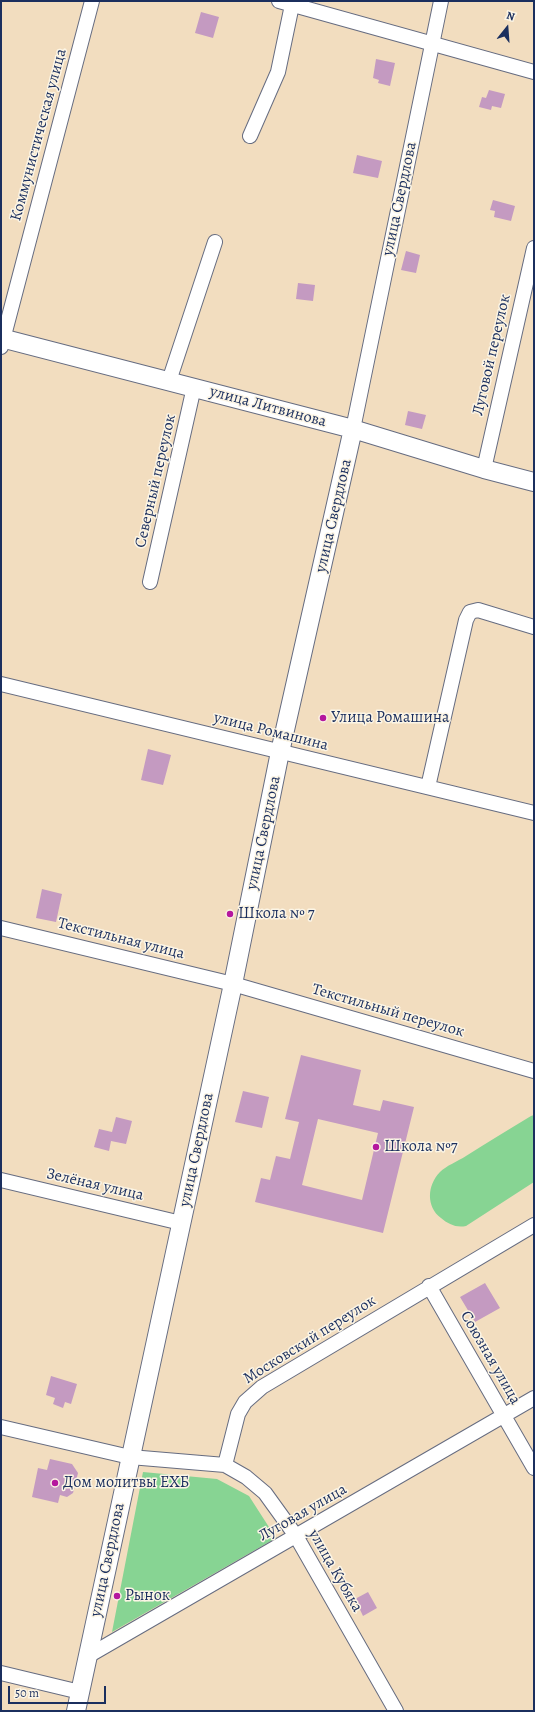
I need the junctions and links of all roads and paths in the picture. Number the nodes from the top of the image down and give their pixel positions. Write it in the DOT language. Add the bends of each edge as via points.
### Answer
graph roads {
  1 [pos="92,1"];
  2 [pos="441,1"];
  3 [pos="286,3"];
  4 [pos="432,43"];
  5 [pos="534,72"];
  6 [pos="250,136"];
  7 [pos="215,242"];
  8 [pos="534,248"];
  9 [pos="2,341"];
  10 [pos="169,381"];
  11 [pos="194,387"];
  12 [pos="353,429"];
  13 [pos="484,469"];
  14 [pos="534,482"];
  15 [pos="150,582"];
  16 [pos="534,627"];
  17 [pos="1,684"];
  18 [pos="280,752"];
  19 [pos="428,787"];
  20 [pos="534,813"];
  21 [pos="1,928"];
  22 [pos="233,984"];
  23 [pos="534,1071"];
  24 [pos="1,1180"];
  25 [pos="181,1223"];
  26 [pos="534,1225"];
  27 [pos="429,1286"];
  28 [pos="534,1398"];
  29 [pos="504,1416"];
  30 [pos="1,1427"];
  31 [pos="130,1457"];
  32 [pos="225,1465"];
  33 [pos="534,1468"];
  34 [pos="296,1536"];
  35 [pos="88,1656"];
  36 [pos="1,1673"];
  37 [pos="80,1692"];
  38 [pos="76,1711"];
  39 [pos="396,1711"];
  1 -- 9 [label="street, Коммунистическая улица"];
  2 -- 4 [label="street, улица Свердлова"];
  3 -- 4 [label="street"];
  3 -- 6 [label="street" via="278,72"];
  4 -- 5 [label="street"];
  4 -- 12 [label="street, улица Свердлова"];
  7 -- 10 [label="street"];
  8 -- 13 [label="street, Луговой переулок"];
  9 -- 10 [label="main road, улица Литвинова"];
  10 -- 11 [label="main road, улица Литвинова"];
  11 -- 12 [label="main road, улица Литвинова"];
  11 -- 15 [label="street, Северный переулок"];
  12 -- 13 [label="main road, улица Литвинова"];
  12 -- 18 [label="main road, улица Свердлова"];
  13 -- 14 [label="main road, улица Литвинова"];
  16 -- 19 [label="street" via="478,610 470,612 466,620"];
  17 -- 18 [label="street, улица Ромашина"];
  18 -- 19 [label="street, улица Ромашина"];
  18 -- 22 [label="main road, улица Свердлова"];
  19 -- 20 [label="street, улица Ромашина"];
  21 -- 22 [label="street, Текстильная улица"];
  22 -- 23 [label="street, Текстильный переулок"];
  22 -- 25 [label="main road, улица Свердлова"];
  24 -- 25 [label="street, Зелёная улица"];
  25 -- 31 [label="main road, улица Свердлова"];
  26 -- 27 [label="street, Московский переулок"];
  27 -- 29 [label="street, Союзная улица"];
  27 -- 32 [label="street, Московский переулок" via="262,1387 245,1402 238,1414"];
  28 -- 29 [label="street, Луговая улица"];
  29 -- 33 [label="street, Союзная улица"];
  29 -- 34 [label="street, Луговая улица"];
  30 -- 31 [label="street"];
  31 -- 32 [label="street"];
  31 -- 35 [label="main road, улица Свердлова"];
  32 -- 34 [label="street, улица Кубяка" via="246,1476 265,1493"];
  34 -- 35 [label="street, Луговая улица"];
  34 -- 39 [label="street, улица Кубяка"];
  35 -- 37 [label="main road, улица Свердлова"];
  36 -- 37 [label="street"];
  37 -- 38 [label="main road, улица Свердлова"];
}
